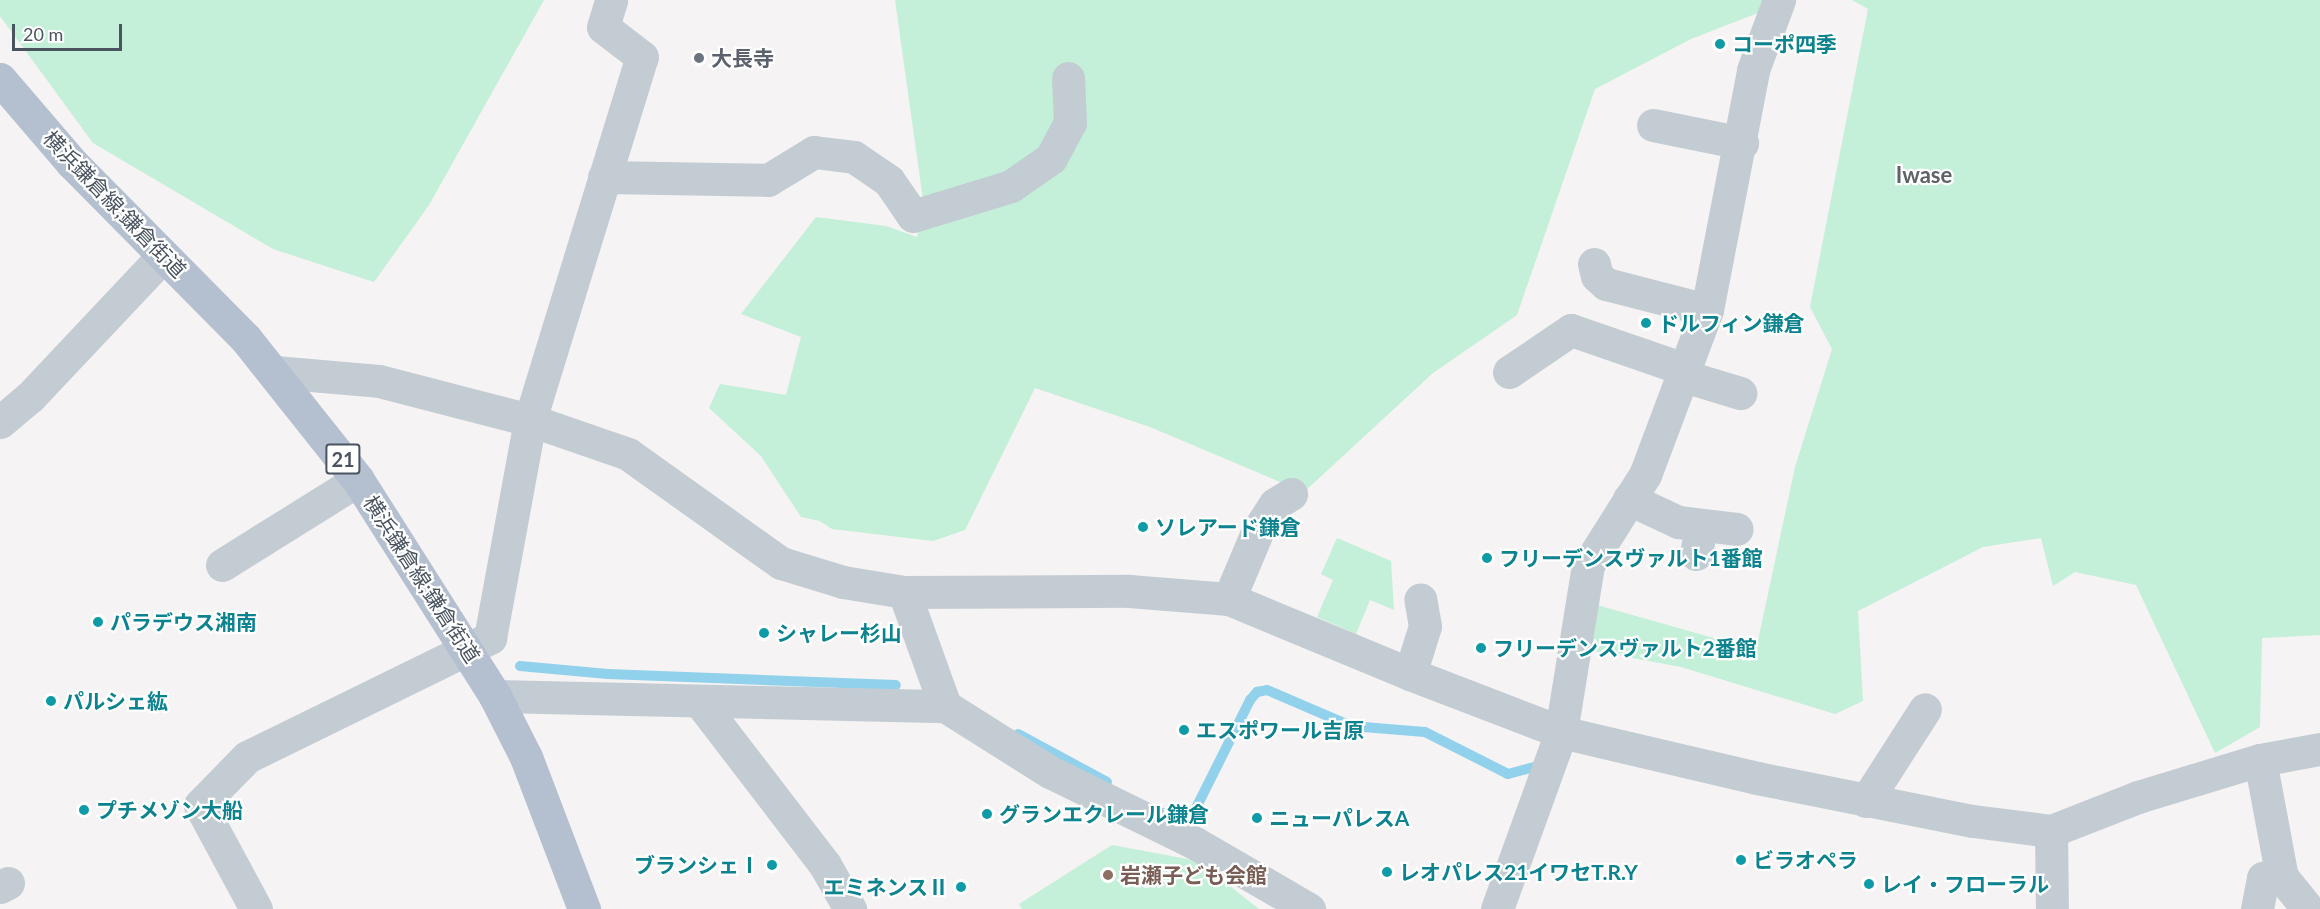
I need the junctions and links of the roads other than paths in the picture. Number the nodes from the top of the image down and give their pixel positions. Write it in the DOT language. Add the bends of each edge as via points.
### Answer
graph roads {
  1 [pos="611,0"];
  2 [pos="1779,0"];
  3 [pos="1068,78"];
  4 [pos="0,79"];
  5 [pos="1653,125"];
  6 [pos="1742,143"];
  7 [pos="604,177"];
  8 [pos="163,256"];
  9 [pos="1594,264"];
  10 [pos="1707,310"];
  11 [pos="275,372"];
  12 [pos="1509,372"];
  13 [pos="1685,373"];
  14 [pos="1740,393"];
  15 [pos="530,420"];
  16 [pos="0,422"];
  17 [pos="358,480"];
  18 [pos="1291,494"];
  19 [pos="1629,499"];
  20 [pos="1737,529"];
  21 [pos="222,565"];
  22 [pos="904,592"];
  23 [pos="1229,598"];
  24 [pos="1420,599"];
  25 [pos="466,647"];
  26 [pos="1410,674"];
  27 [pos="495,696"];
  28 [pos="700,702"];
  29 [pos="945,706"];
  30 [pos="1926,709"];
  31 [pos="1561,732"];
  32 [pos="2320,749"];
  33 [pos="2260,760"];
  34 [pos="1866,801"];
  35 [pos="2051,831"];
  36 [pos="2282,877"];
  37 [pos="256,909"];
  38 [pos="584,909"];
  39 [pos="850,909"];
  40 [pos="1309,909"];
  41 [pos="1497,909"];
  42 [pos="2052,909"];
  43 [pos="2257,909"];
  44 [pos="2308,909"];
  1 -- 7 [label="street" via="603,27 642,57"];
  2 -- 6 [label="street" via="1753,70"];
  3 -- 7 [label="street" via="1070,123 1051,158 1011,186 913,216 889,181 854,157 814,152 768,180"];
  4 -- 8 [label="main road, 横浜鎌倉線;鎌倉街道 / 21" via="72,163"];
  5 -- 6 [label="street"];
  6 -- 10 [label="street"];
  7 -- 15 [label="street"];
  8 -- 11 [label="main road, 横浜鎌倉線;鎌倉街道 / 21"];
  8 -- 16 [label="street" via="30,397"];
  9 -- 10 [label="street" via="1597,276 1606,284"];
  10 -- 13 [label="street"];
  11 -- 15 [label="street" via="379,381"];
  11 -- 17 [label="main road, 横浜鎌倉線;鎌倉街道 / 21"];
  12 -- 13 [label="street" via="1571,330"];
  13 -- 14 [label="street"];
  13 -- 19 [label="street" via="1645,475"];
  15 -- 22 [label="street" via="628,454 781,563 843,582"];
  15 -- 25 [label="street" via="490,638"];
  17 -- 21 [label="street"];
  17 -- 25 [label="main road, 横浜鎌倉線;鎌倉街道 / 21"];
  18 -- 23 [label="street" via="1275,504 1257,530"];
  19 -- 20 [label="street" via="1678,522 1698,540"];
  19 -- 31 [label="street" via="1588,565"];
  22 -- 23 [label="street" via="1129,591"];
  22 -- 29 [label="street"];
  23 -- 26 [label="street"];
  24 -- 26 [label="street" via="1425,626"];
  25 -- 27 [label="main road, 横浜鎌倉線;鎌倉街道 / 21"];
  25 -- 37 [label="street" via="247,757 200,805"];
  26 -- 31 [label="street"];
  27 -- 28 [label="street"];
  27 -- 38 [label="main road, 横浜鎌倉線;鎌倉街道 / 21" via="526,757"];
  28 -- 29 [label="street"];
  28 -- 39 [label="street" via="825,865"];
  29 -- 40 [label="street" via="1050,772 1195,843"];
  30 -- 34 [label="street"];
  31 -- 34 [label="street"];
  31 -- 41 [label="street"];
  32 -- 33 [label="street"];
  33 -- 35 [label="street" via="2138,797"];
  33 -- 36 [label="street"];
  34 -- 35 [label="street"];
  35 -- 42 [label="street"];
  36 -- 43 [label="street" via="2264,878"];
  36 -- 44 [label="street"];
}
